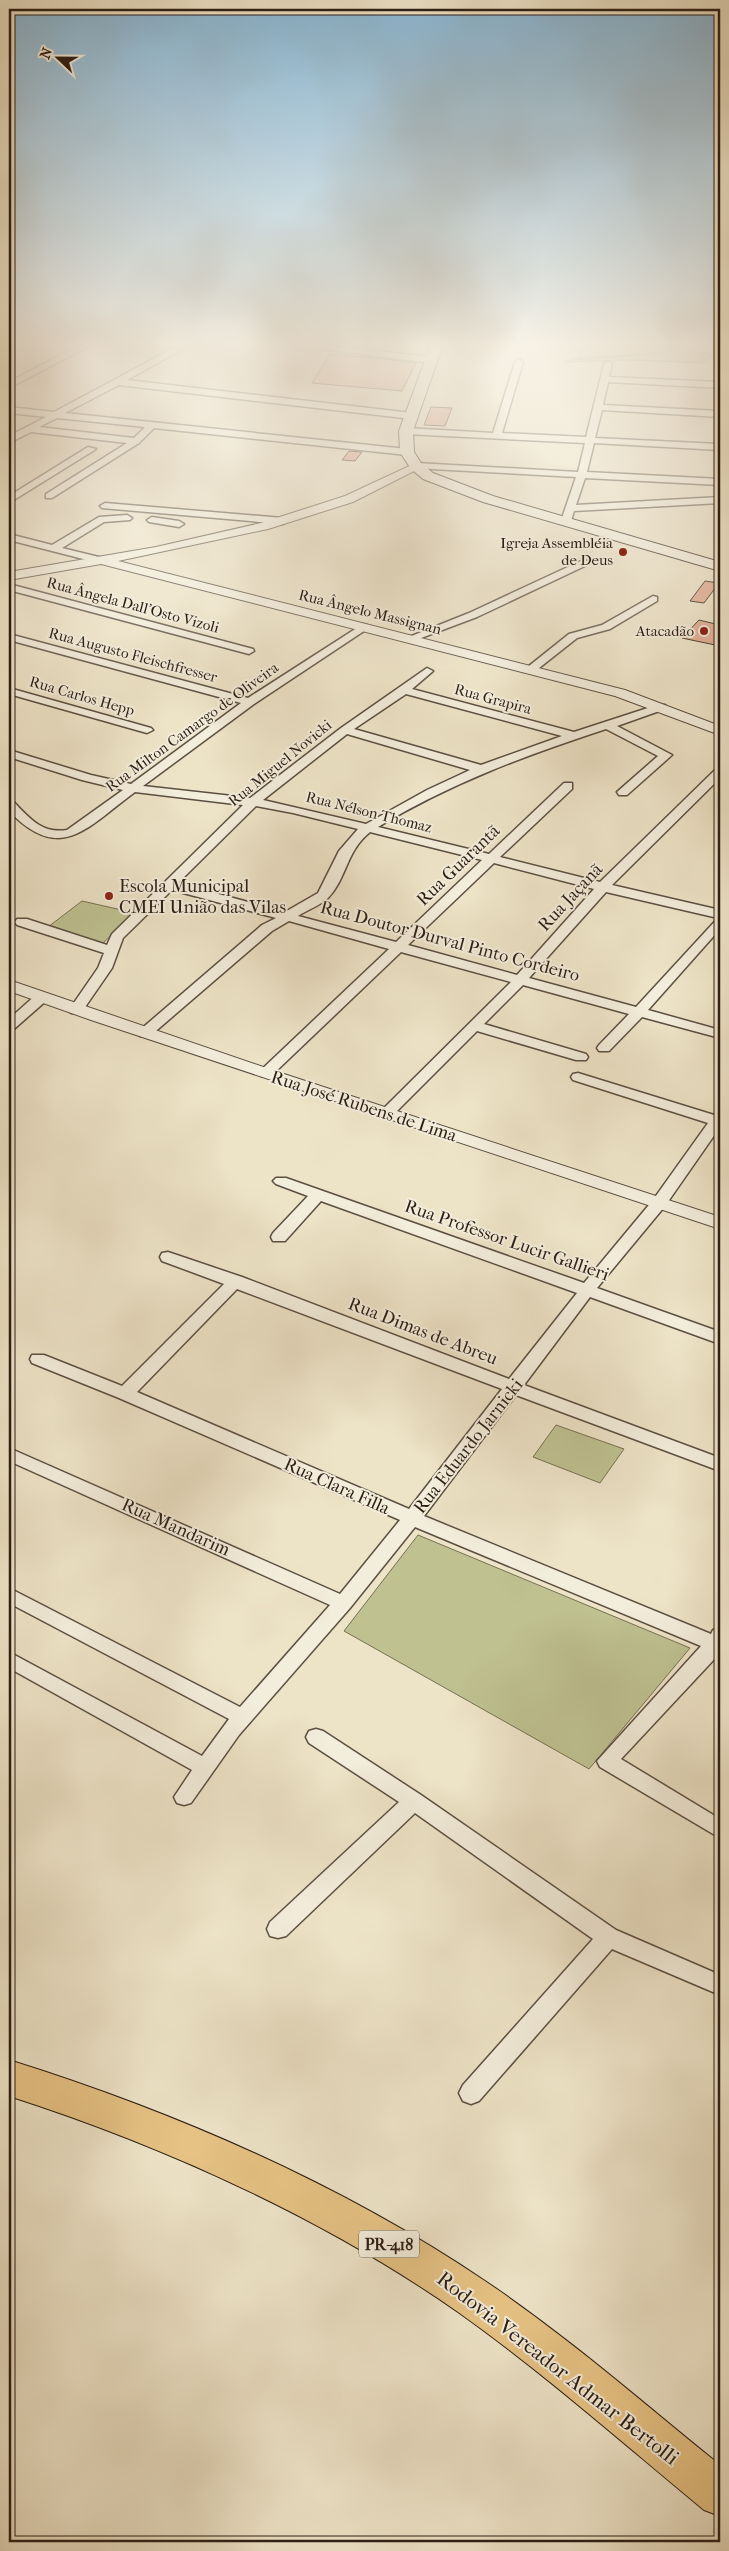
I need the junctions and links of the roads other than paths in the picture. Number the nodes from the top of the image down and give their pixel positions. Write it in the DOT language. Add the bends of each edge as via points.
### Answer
graph roads {
  1 [pos="68,463"];
  2 [pos="102,463"];
  3 [pos="414,463"];
  4 [pos="584,463"];
  5 [pos="416,466"];
  6 [pos="582,474"];
  7 [pos="720,482"];
  8 [pos="50,496"];
  9 [pos="9,500"];
  10 [pos="720,500"];
  11 [pos="105,506"];
  12 [pos="569,515"];
  13 [pos="283,521"];
  14 [pos="179,524"];
  15 [pos="9,538"];
  16 [pos="53,549"];
  17 [pos="99,560"];
  18 [pos="583,563"];
  19 [pos="720,567"];
  20 [pos="9,576"];
  21 [pos="9,588"];
  22 [pos="653,599"];
  23 [pos="363,627"];
  24 [pos="9,637"];
  25 [pos="409,639"];
  26 [pos="249,651"];
  27 [pos="530,670"];
  28 [pos="426,671"];
  29 [pos="404,690"];
  30 [pos="9,691"];
  31 [pos="250,702"];
  32 [pos="661,707"];
  33 [pos="608,726"];
  34 [pos="146,730"];
  35 [pos="345,730"];
  36 [pos="720,731"];
  37 [pos="575,736"];
  38 [pos="9,753"];
  39 [pos="481,769"];
  40 [pos="720,772"];
  41 [pos="568,786"];
  42 [pos="133,788"];
  43 [pos="623,792"];
  44 [pos="254,801"];
  45 [pos="9,804"];
  46 [pos="368,828"];
  47 [pos="491,859"];
  48 [pos="170,885"];
  49 [pos="603,887"];
  50 [pos="720,914"];
  51 [pos="286,915"];
  52 [pos="720,921"];
  53 [pos="22,922"];
  54 [pos="399,947"];
  55 [pos="112,951"];
  56 [pos="519,981"];
  57 [pos="9,985"];
  58 [pos="42,997"];
  59 [pos="76,1010"];
  60 [pos="639,1012"];
  61 [pos="9,1026"];
  62 [pos="474,1026"];
  63 [pos="145,1033"];
  64 [pos="720,1034"];
  65 [pos="604,1048"];
  66 [pos="581,1057"];
  67 [pos="266,1073"];
  68 [pos="578,1077"];
  69 [pos="386,1114"];
  70 [pos="719,1120"];
  71 [pos="281,1181"];
  72 [pos="318,1195"];
  73 [pos="659,1202"];
  74 [pos="720,1223"];
  75 [pos="279,1237"];
  76 [pos="168,1257"];
  77 [pos="236,1281"];
  78 [pos="588,1289"];
  79 [pos="720,1338"];
  80 [pos="38,1359"];
  81 [pos="514,1387"];
  82 [pos="125,1394"];
  83 [pos="9,1454"];
  84 [pos="720,1466"];
  85 [pos="412,1518"];
  86 [pos="9,1596"];
  87 [pos="343,1602"];
  88 [pos="719,1642"];
  89 [pos="9,1659"];
  90 [pos="244,1718"];
  91 [pos="316,1737"];
  92 [pos="205,1767"];
  93 [pos="184,1797"];
  94 [pos="414,1801"];
  95 [pos="720,1829"];
  96 [pos="278,1929"];
  97 [pos="608,1937"];
  98 [pos="720,1985"];
  99 [pos="9,2078"];
  100 [pos="472,2093"];
  101 [pos="720,2494"];
  1 -- 9 [label="street"];
  2 -- 8 [label="street"];
  3 -- 5 [label="main road"];
  4 -- 6 [label="street"];
  5 -- 6 [label="street"];
  5 -- 12 [label="main road" via="451,487"];
  5 -- 13 [label="street" via="349,499"];
  6 -- 7 [label="street"];
  6 -- 12 [label="street"];
  10 -- 12 [label="street"];
  11 -- 13 [label="street"];
  12 -- 19 [label="main road"];
  13 -- 17 [label="street" via="183,545"];
  14 -- 16 [label="street" via="102,518"];
  15 -- 16 [label="street, Rua Ângelo Massignan"];
  16 -- 17 [label="street, Rua Ângelo Massignan"];
  17 -- 20 [label="street"];
  17 -- 23 [label="street, Rua Ângelo Massignan"];
  18 -- 25 [label="street" via="473,615"];
  21 -- 26 [label="street, Rua Ângela Dall'Osto Vizoli"];
  22 -- 27 [label="street" via="606,627 573,636"];
  23 -- 25 [label="street, Rua Ângelo Massignan"];
  23 -- 31 [label="street, Rua Milton Camargo de Oliveira"];
  24 -- 31 [label="street, Rua Augusto Fleischfresser"];
  25 -- 27 [label="street, Rua Ângelo Massignan"];
  27 -- 32 [label="street, Rua Ângelo Massignan"];
  28 -- 29 [label="street, Rua Miguel Novicki"];
  29 -- 35 [label="street, Rua Miguel Novicki"];
  29 -- 37 [label="street, Rua Grapira"];
  30 -- 34 [label="street, Rua Carlos Hepp"];
  31 -- 42 [label="street, Rua Milton Camargo de Oliveira"];
  32 -- 33 [label="street"];
  32 -- 36 [label="street, Rua Ângelo Massignan"];
  33 -- 37 [label="street"];
  33 -- 43 [label="street" via="666,755"];
  35 -- 39 [label="street"];
  35 -- 44 [label="street, Rua Miguel Novicki"];
  37 -- 39 [label="street"];
  38 -- 42 [label="street, Rua Nélson Thomaz"];
  39 -- 46 [label="street" via="437,787"];
  40 -- 49 [label="street, Rua Jaçanã"];
  41 -- 47 [label="street, Rua Guarantã"];
  42 -- 44 [label="street, Rua Nélson Thomaz"];
  42 -- 45 [label="street, Rua Milton Camargo de Oliveira" via="71,833 60,836 35,830"];
  44 -- 46 [label="street, Rua Nélson Thomaz"];
  44 -- 48 [label="street, Rua Miguel Novicki"];
  46 -- 47 [label="street, Rua Nélson Thomaz"];
  46 -- 51 [label="street" via="345,851 330,888 323,896"];
  47 -- 49 [label="street, Rua Nélson Thomaz"];
  47 -- 54 [label="street, Rua Guarantã"];
  48 -- 51 [label="street, Rua Doutor Durval Pinto Cordeiro"];
  48 -- 55 [label="street, Rua Miguel Novicki" via="117,937"];
  49 -- 50 [label="street, Rua Nélson Thomaz"];
  49 -- 56 [label="street, Rua Jaçanã"];
  51 -- 54 [label="street, Rua Doutor Durval Pinto Cordeiro"];
  51 -- 63 [label="street"];
  52 -- 60 [label="street"];
  53 -- 55 [label="street"];
  54 -- 56 [label="street, Rua Doutor Durval Pinto Cordeiro"];
  54 -- 67 [label="street, Rua Guarantã"];
  55 -- 59 [label="street, Rua Miguel Novicki" via="105,968"];
  56 -- 60 [label="street, Rua Doutor Durval Pinto Cordeiro"];
  56 -- 62 [label="street, Rua Jaçanã"];
  57 -- 58 [label="street, Rua José Rubens de Lima"];
  58 -- 59 [label="street, Rua José Rubens de Lima"];
  58 -- 61 [label="street"];
  59 -- 63 [label="street, Rua José Rubens de Lima"];
  60 -- 64 [label="street, Rua Doutor Durval Pinto Cordeiro"];
  60 -- 65 [label="street"];
  62 -- 66 [label="street"];
  62 -- 69 [label="street, Rua Jaçanã"];
  63 -- 67 [label="street, Rua José Rubens de Lima"];
  67 -- 69 [label="street, Rua José Rubens de Lima"];
  68 -- 70 [label="street"];
  69 -- 73 [label="street, Rua José Rubens de Lima"];
  70 -- 73 [label="street, Rua Eduardo Jarnicki"];
  71 -- 72 [label="street, Rua Professor Lucir Gallieri"];
  72 -- 75 [label="street"];
  72 -- 78 [label="street, Rua Professor Lucir Gallieri"];
  73 -- 74 [label="street, Rua José Rubens de Lima"];
  73 -- 78 [label="street, Rua Eduardo Jarnicki"];
  76 -- 77 [label="street, Rua Dimas de Abreu"];
  77 -- 81 [label="street, Rua Dimas de Abreu"];
  77 -- 82 [label="street"];
  78 -- 79 [label="street, Rua Professor Lucir Gallieri"];
  78 -- 81 [label="street, Rua Eduardo Jarnicki"];
  80 -- 82 [label="street, Rua Clara Filla"];
  81 -- 84 [label="street, Rua Dimas de Abreu"];
  81 -- 85 [label="street, Rua Eduardo Jarnicki"];
  82 -- 85 [label="street, Rua Clara Filla"];
  83 -- 87 [label="street, Rua Mandarim"];
  85 -- 87 [label="street, Rua Eduardo Jarnicki"];
  85 -- 88 [label="street, Rua Clara Filla"];
  86 -- 90 [label="street"];
  87 -- 90 [label="street, Rua Eduardo Jarnicki"];
  88 -- 95 [label="street" via="607,1761"];
  89 -- 92 [label="street"];
  90 -- 92 [label="street, Rua Eduardo Jarnicki" via="232,1729"];
  91 -- 94 [label="street"];
  92 -- 93 [label="street, Rua Eduardo Jarnicki"];
  94 -- 96 [label="street"];
  94 -- 97 [label="street"];
  97 -- 98 [label="street"];
  97 -- 100 [label="street"];
  99 -- 101 [label="highway, Rodovia Vereador Admar Bertolli / PR-418" via="90,2104 199,2148 386,2242 466,2293 527,2338"];
}
